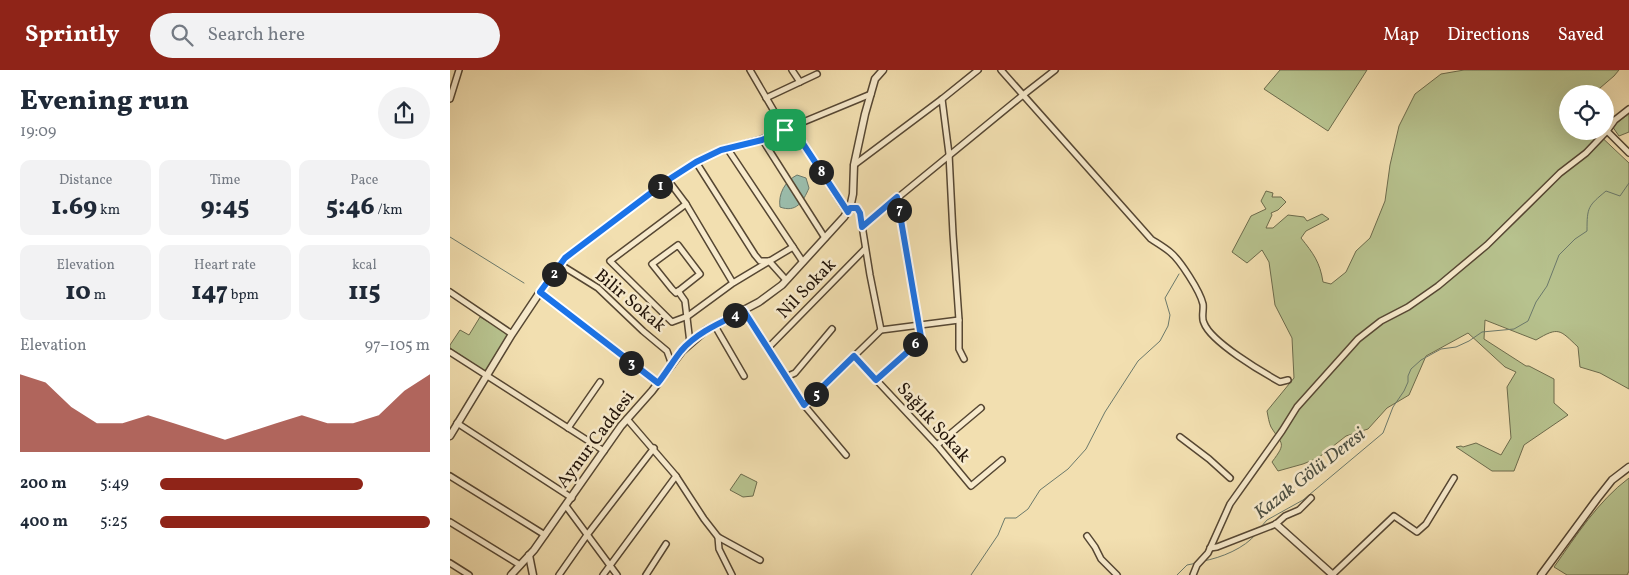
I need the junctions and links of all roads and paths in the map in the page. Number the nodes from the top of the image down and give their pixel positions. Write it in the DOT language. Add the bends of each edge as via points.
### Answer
graph roads {
  1 [pos="459,70"];
  2 [pos="750,70"];
  3 [pos="792,70"];
  4 [pos="883,70"];
  5 [pos="978,70"];
  6 [pos="1001,70"];
  7 [pos="1055,70"];
  8 [pos="817,74"];
  9 [pos="800,82"];
  10 [pos="451,91"];
  11 [pos="871,94"];
  12 [pos="1022,95"];
  13 [pos="766,98"];
  14 [pos="450,99"];
  15 [pos="942,99"];
  16 [pos="1629,109"];
  17 [pos="1614,121"];
  18 [pos="792,127"];
  19 [pos="785,130"];
  20 [pos="1614,138"];
  21 [pos="762,140"];
  22 [pos="1598,140"];
  23 [pos="727,148"];
  24 [pos="1629,153"];
  25 [pos="949,154"];
  26 [pos="696,162"];
  27 [pos="854,165"];
  28 [pos="668,180"];
  29 [pos="897,197"];
  30 [pos="686,204"];
  31 [pos="849,210"];
  32 [pos="862,227"];
  33 [pos="825,238"];
  34 [pos="793,247"];
  35 [pos="865,249"];
  36 [pos="769,261"];
  37 [pos="803,262"];
  38 [pos="561,265"];
  39 [pos="786,280"];
  40 [pos="733,283"];
  41 [pos="678,291"];
  42 [pos="450,292"];
  43 [pos="540,292"];
  44 [pos="744,311"];
  45 [pos="688,316"];
  46 [pos="959,320"];
  47 [pos="919,325"];
  48 [pos="715,326"];
  49 [pos="832,329"];
  50 [pos="881,330"];
  51 [pos="512,334"];
  52 [pos="690,343"];
  53 [pos="768,348"];
  54 [pos="450,352"];
  55 [pos="854,356"];
  56 [pos="964,359"];
  57 [pos="672,365"];
  58 [pos="487,374"];
  59 [pos="744,376"];
  60 [pos="786,377"];
  61 [pos="876,380"];
  62 [pos="1288,380"];
  63 [pos="600,382"];
  64 [pos="658,383"];
  65 [pos="804,405"];
  66 [pos="981,408"];
  67 [pos="627,419"];
  68 [pos="457,423"];
  69 [pos="568,428"];
  70 [pos="450,436"];
  71 [pos="1180,437"];
  72 [pos="937,445"];
  73 [pos="654,448"];
  74 [pos="604,452"];
  75 [pos="846,456"];
  76 [pos="1002,460"];
  77 [pos="1629,467"];
  78 [pos="450,476"];
  79 [pos="676,476"];
  80 [pos="1230,478"];
  81 [pos="1454,478"];
  82 [pos="572,498"];
  83 [pos="1311,498"];
  84 [pos="566,506"];
  85 [pos="450,522"];
  86 [pos="1276,524"];
  87 [pos="545,535"];
  88 [pos="587,535"];
  89 [pos="1088,536"];
  90 [pos="718,537"];
  91 [pos="666,544"];
  92 [pos="1210,548"];
  93 [pos="529,555"];
  94 [pos="760,560"];
  95 [pos="450,562"];
  96 [pos="520,565"];
  97 [pos="610,566"];
  98 [pos="469,575"];
  99 [pos="510,575"];
  100 [pos="533,575"];
  101 [pos="559,575"];
  102 [pos="603,575"];
  103 [pos="617,575"];
  104 [pos="646,575"];
  105 [pos="732,575"];
  106 [pos="1117,575"];
  107 [pos="1193,575"];
  108 [pos="1333,575"];
  109 [pos="1542,575"];
  1 -- 10 [label="street"];
  2 -- 13 [label="street"];
  3 -- 9 [label="street"];
  4 -- 11 [label="street" via="875,79"];
  5 -- 15 [label="street"];
  6 -- 12 [label="street"];
  7 -- 12 [label="street"];
  8 -- 9 [label="street"];
  9 -- 13 [label="street"];
  10 -- 14 [label="street"];
  11 -- 18 [label="street"];
  11 -- 27 [label="street"];
  12 -- 25 [label="street"];
  12 -- 62 [label="street" via="1151,238 1171,252 1203,304 1203,323 1211,333 1225,347 1267,375 1280,382"];
  13 -- 19 [label="street"];
  15 -- 25 [label="street"];
  15 -- 27 [label="street"];
  16 -- 17 [label="street"];
  18 -- 19 [label="street"];
  18 -- 31 [label="street"];
  19 -- 21 [label="street"];
  20 -- 24 [label="street"];
  21 -- 23 [label="street"];
  21 -- 33 [label="street"];
  22 -- 92 [label="street" via="1487,245 1438,286 1358,339 1297,407 1230,504"];
  23 -- 26 [label="street"];
  23 -- 34 [label="street"];
  25 -- 29 [label="street"];
  25 -- 46 [label="street"];
  26 -- 28 [label="street"];
  26 -- 36 [label="street" via="755,255 760,261"];
  27 -- 31 [label="street"];
  28 -- 30 [label="street"];
  28 -- 38 [label="street" via="565,258"];
  29 -- 32 [label="street"];
  29 -- 47 [label="street"];
  30 -- 40 [label="street"];
  30 -- 45 [label="street" via="610,261 672,322"];
  31 -- 32 [label="street" via="857,208"];
  31 -- 33 [label="street, Aynur Caddesi"];
  32 -- 35 [label="street"];
  33 -- 37 [label="street, Aynur Caddesi"];
  34 -- 36 [label="street"];
  34 -- 37 [label="street"];
  35 -- 50 [label="street"];
  35 -- 53 [label="street, Nil Sokak"];
  36 -- 39 [label="street"];
  36 -- 40 [label="street"];
  37 -- 39 [label="street, Aynur Caddesi"];
  38 -- 43 [label="street"];
  38 -- 57 [label="street, Bilir Sokak" via="598,288 667,350"];
  39 -- 44 [label="street, Aynur Caddesi"];
  40 -- 45 [label="street"];
  41 -- 41 [label="street" via="700,274 678,245 652,264 672,289 676,293"];
  41 -- 45 [label="street" via="685,301"];
  42 -- 51 [label="street"];
  43 -- 51 [label="street"];
  43 -- 64 [label="street"];
  44 -- 48 [label="street, Aynur Caddesi"];
  44 -- 53 [label="street"];
  45 -- 52 [label="street"];
  46 -- 47 [label="street"];
  46 -- 56 [label="street" via="959,349"];
  47 -- 50 [label="street"];
  47 -- 61 [label="street" via="921,337"];
  48 -- 52 [label="street, Aynur Caddesi"];
  48 -- 59 [label="street"];
  49 -- 60 [label="street" via="795,373"];
  50 -- 55 [label="street"];
  51 -- 58 [label="street"];
  52 -- 57 [label="street, Aynur Caddesi"];
  53 -- 60 [label="street"];
  54 -- 58 [label="street"];
  55 -- 61 [label="street, Sağlık Sokak"];
  55 -- 65 [label="street"];
  57 -- 64 [label="street, Aynur Caddesi"];
  58 -- 68 [label="street"];
  58 -- 69 [label="street"];
  60 -- 65 [label="street"];
  61 -- 72 [label="street, Sağlık Sokak"];
  63 -- 69 [label="street"];
  64 -- 67 [label="street, Aynur Caddesi"];
  65 -- 75 [label="street"];
  66 -- 72 [label="street"];
  67 -- 73 [label="street"];
  67 -- 74 [label="street, Aynur Caddesi"];
  68 -- 70 [label="street"];
  68 -- 82 [label="street"];
  69 -- 74 [label="street"];
  71 -- 80 [label="street"];
  72 -- 76 [label="street, Sağlık Sokak" via="971,486"];
  73 -- 79 [label="street"];
  73 -- 88 [label="street"];
  74 -- 82 [label="street, Aynur Caddesi"];
  77 -- 109 [label="street" via="1607,486"];
  78 -- 87 [label="street"];
  79 -- 90 [label="street"];
  79 -- 97 [label="street"];
  81 -- 108 [label="street" via="1426,524 1417,532 1394,516"];
  82 -- 84 [label="street, Aynur Caddesi"];
  83 -- 86 [label="street"];
  84 -- 87 [label="street, Aynur Caddesi"];
  84 -- 88 [label="street"];
  85 -- 96 [label="street"];
  86 -- 92 [label="street"];
  86 -- 108 [label="street"];
  87 -- 93 [label="street, Aynur Caddesi"];
  88 -- 97 [label="street"];
  88 -- 101 [label="street"];
  89 -- 106 [label="street" via="1101,559"];
  90 -- 94 [label="street"];
  90 -- 105 [label="street" via="718,549"];
  91 -- 104 [label="street"];
  92 -- 107 [label="street"];
  93 -- 96 [label="street, Aynur Caddesi"];
  93 -- 100 [label="street"];
  95 -- 98 [label="street"];
  96 -- 99 [label="street, Aynur Caddesi"];
  97 -- 102 [label="street"];
  97 -- 103 [label="street"];
}
